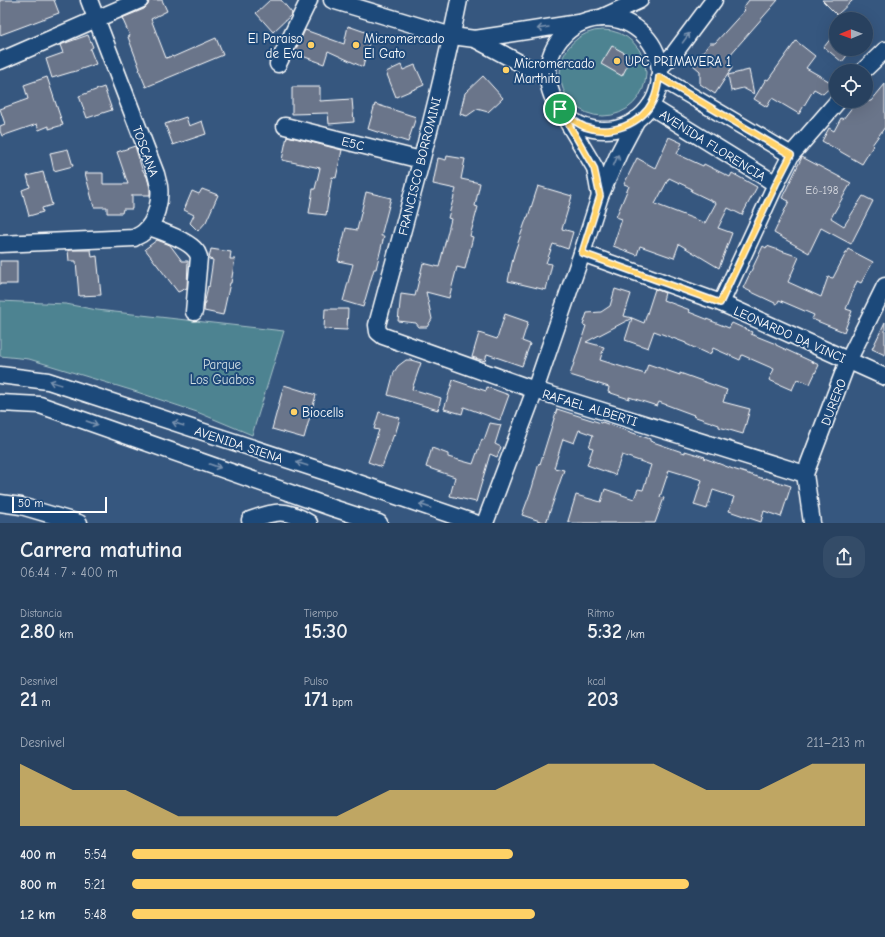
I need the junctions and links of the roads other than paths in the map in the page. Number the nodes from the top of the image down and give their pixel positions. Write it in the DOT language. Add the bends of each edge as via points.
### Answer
graph roads {
  1 [pos="88,0"];
  2 [pos="140,0"];
  3 [pos="309,0"];
  4 [pos="332,0"];
  5 [pos="459,0"];
  6 [pos="640,0"];
  7 [pos="714,0"];
  8 [pos="115,5"];
  9 [pos="601,18"];
  10 [pos="97,19"];
  11 [pos="581,22"];
  12 [pos="452,36"];
  13 [pos="475,39"];
  14 [pos="885,50"];
  15 [pos="0,61"];
  16 [pos="278,64"];
  17 [pos="870,64"];
  18 [pos="659,72"];
  19 [pos="548,78"];
  20 [pos="650,106"];
  21 [pos="832,108"];
  22 [pos="560,109"];
  23 [pos="637,119"];
  24 [pos="285,126"];
  25 [pos="791,155"];
  26 [pos="421,160"];
  27 [pos="776,184"];
  28 [pos="600,196"];
  29 [pos="149,227"];
  30 [pos="0,244"];
  31 [pos="582,253"];
  32 [pos="885,286"];
  33 [pos="720,303"];
  34 [pos="194,312"];
  35 [pos="378,332"];
  36 [pos="848,361"];
  37 [pos="0,375"];
  38 [pos="885,377"];
  39 [pos="535,390"];
  40 [pos="0,403"];
  41 [pos="805,474"];
  42 [pos="0,503"];
  43 [pos="333,508"];
  44 [pos="250,520"];
  45 [pos="79,523"];
  46 [pos="309,523"];
  47 [pos="342,523"];
  48 [pos="379,523"];
  49 [pos="475,523"];
  50 [pos="485,523"];
  51 [pos="812,523"];
  1 -- 10 [label="street, TOSCANA"];
  2 -- 8 [label="street"];
  3 -- 16 [label="street"];
  4 -- 12 [label="street"];
  5 -- 12 [label="street, FRANCISCO BORROMINI"];
  6 -- 9 [label="street"];
  18 -- 7 [label="street, one-way"];
  8 -- 10 [label="street"];
  9 -- 11 [label="street"];
  9 -- 18 [label="street" via="618,19 633,26 646,37 655,51"];
  10 -- 15 [label="street"];
  10 -- 29 [label="street, TOSCANA" via="156,174 159,187 158,201 156,214"];
  11 -- 13 [label="street, one-way"];
  11 -- 19 [label="street" via="567,32 556,45 549,61"];
  12 -- 13 [label="street"];
  12 -- 26 [label="street, FRANCISCO BORROMINI"];
  13 -- 19 [label="street"];
  14 -- 17 [label="street"];
  18 -- 20 [label="street" via="658,89"];
  18 -- 25 [label="street"];
  19 -- 22 [label="street" via="552,95"];
  20 -- 23 [label="street"];
  20 -- 27 [label="street, AVENIDA FLORENCIA"];
  21 -- 25 [label="street"];
  22 -- 23 [label="street" via="578,124 600,130 615,129"];
  22 -- 28 [label="street" via="594,168"];
  28 -- 23 [label="street, one-way"];
  24 -- 26 [label="street, E5C"];
  25 -- 27 [label="street"];
  26 -- 35 [label="street, FRANCISCO BORROMINI" via="377,325"];
  27 -- 33 [label="street"];
  28 -- 31 [label="street"];
  29 -- 30 [label="street" via="134,238"];
  29 -- 34 [label="street" via="190,245 196,251 199,257"];
  31 -- 33 [label="street, LEONARDO DA VINCI"];
  31 -- 39 [label="street"];
  32 -- 36 [label="street, DURERO"];
  33 -- 36 [label="street, LEONARDO DA VINCI"];
  35 -- 39 [label="street, RAFAEL ALBERTI" via="383,336"];
  36 -- 38 [label="street, LEONARDO DA VINCI"];
  36 -- 41 [label="street, DURERO"];
  49 -- 37 [label="street, AVENIDA SIENA, one-way" via="48,381"];
  39 -- 41 [label="street, RAFAEL ALBERTI"];
  39 -- 50 [label="street"];
  40 -- 43 [label="street, one-way" via="40,405"];
  41 -- 51 [label="street, DURERO"];
  42 -- 45 [label="street" via="21,506"];
  43 -- 47 [label="street"];
  43 -- 48 [label="street"];
  44 -- 46 [label="street" via="271,513 287,513"];
}
